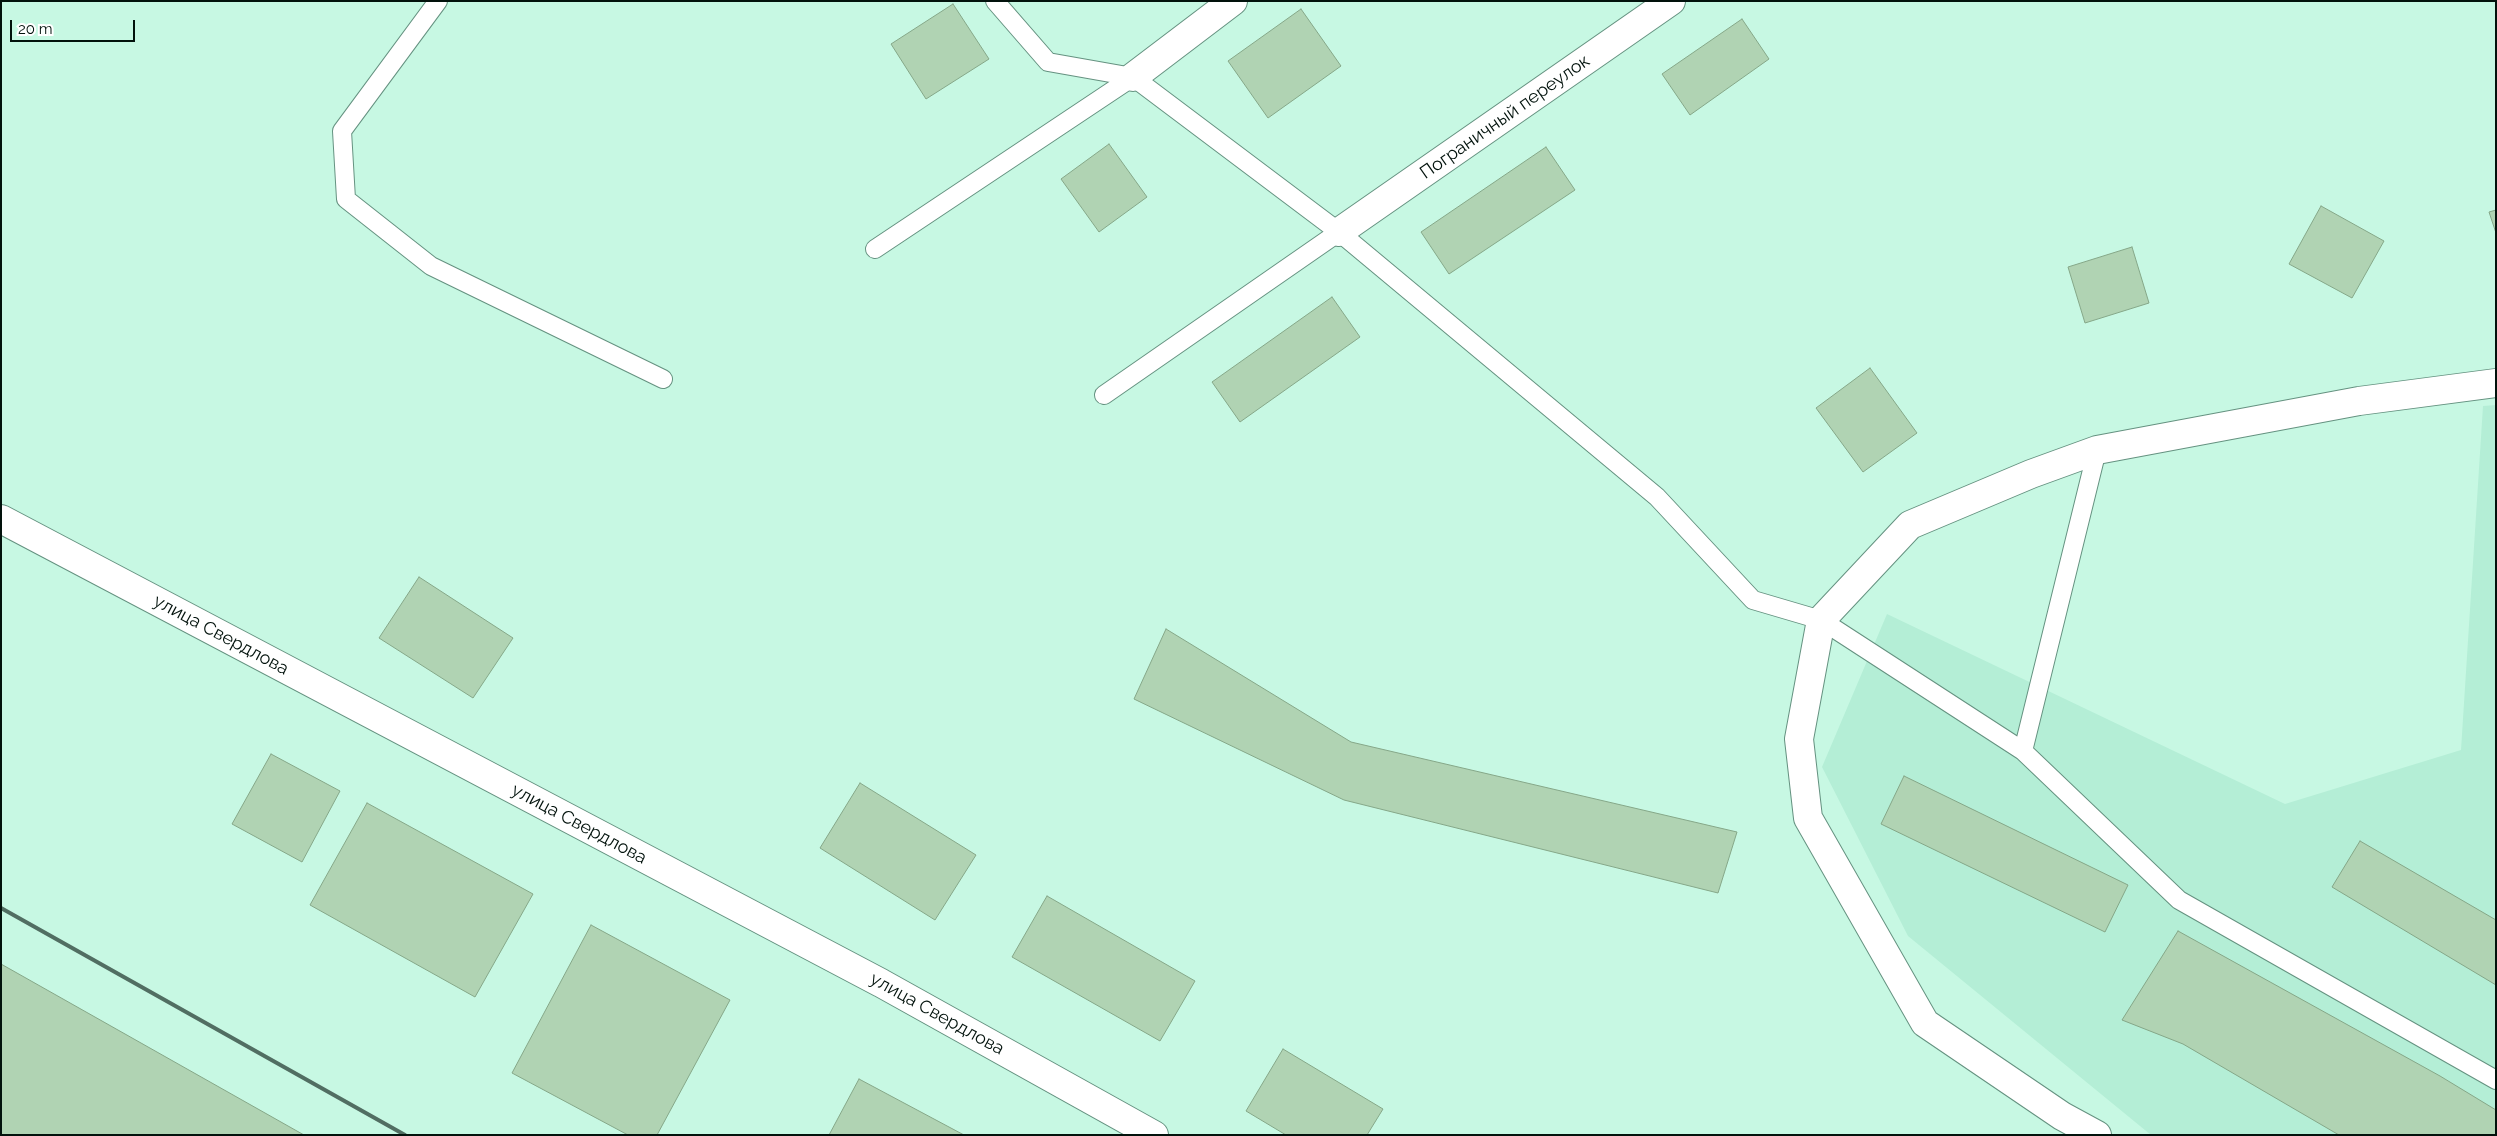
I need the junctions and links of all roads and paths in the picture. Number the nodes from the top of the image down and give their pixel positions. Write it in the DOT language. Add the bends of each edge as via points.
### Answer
graph roads {
  1 [pos="438,1"];
  2 [pos="995,1"];
  3 [pos="1233,1"];
  4 [pos="1671,1"];
  5 [pos="1132,77"];
  6 [pos="1339,232"];
  7 [pos="875,250"];
  8 [pos="663,379"];
  9 [pos="2496,383"];
  10 [pos="1104,395"];
  11 [pos="2097,450"];
  12 [pos="1,519"];
  13 [pos="1821,620"];
  14 [pos="2023,751"];
  15 [pos="2496,1080"];
  16 [pos="1148,1133"];
  17 [pos="2097,1135"];
  1 -- 8 [label="lane" via="342,131 346,199 431,266"];
  2 -- 5 [label="lane" via="1048,62"];
  3 -- 5 [label="street"];
  4 -- 6 [label="street, Пограничный переулок"];
  5 -- 6 [label="lane"];
  5 -- 7 [label="lane"];
  6 -- 10 [label="lane"];
  6 -- 13 [label="lane" via="1657,497 1753,600"];
  9 -- 11 [label="street" via="2359,401"];
  11 -- 13 [label="street" via="1910,525"];
  11 -- 14 [label="lane"];
  12 -- 16 [label="street, улица Свердлова" via="881,983"];
  13 -- 14 [label="lane"];
  13 -- 17 [label="street" via="1799,739 1808,818 1925,1023 2062,1116"];
  14 -- 15 [label="lane" via="2179,900"];
}
